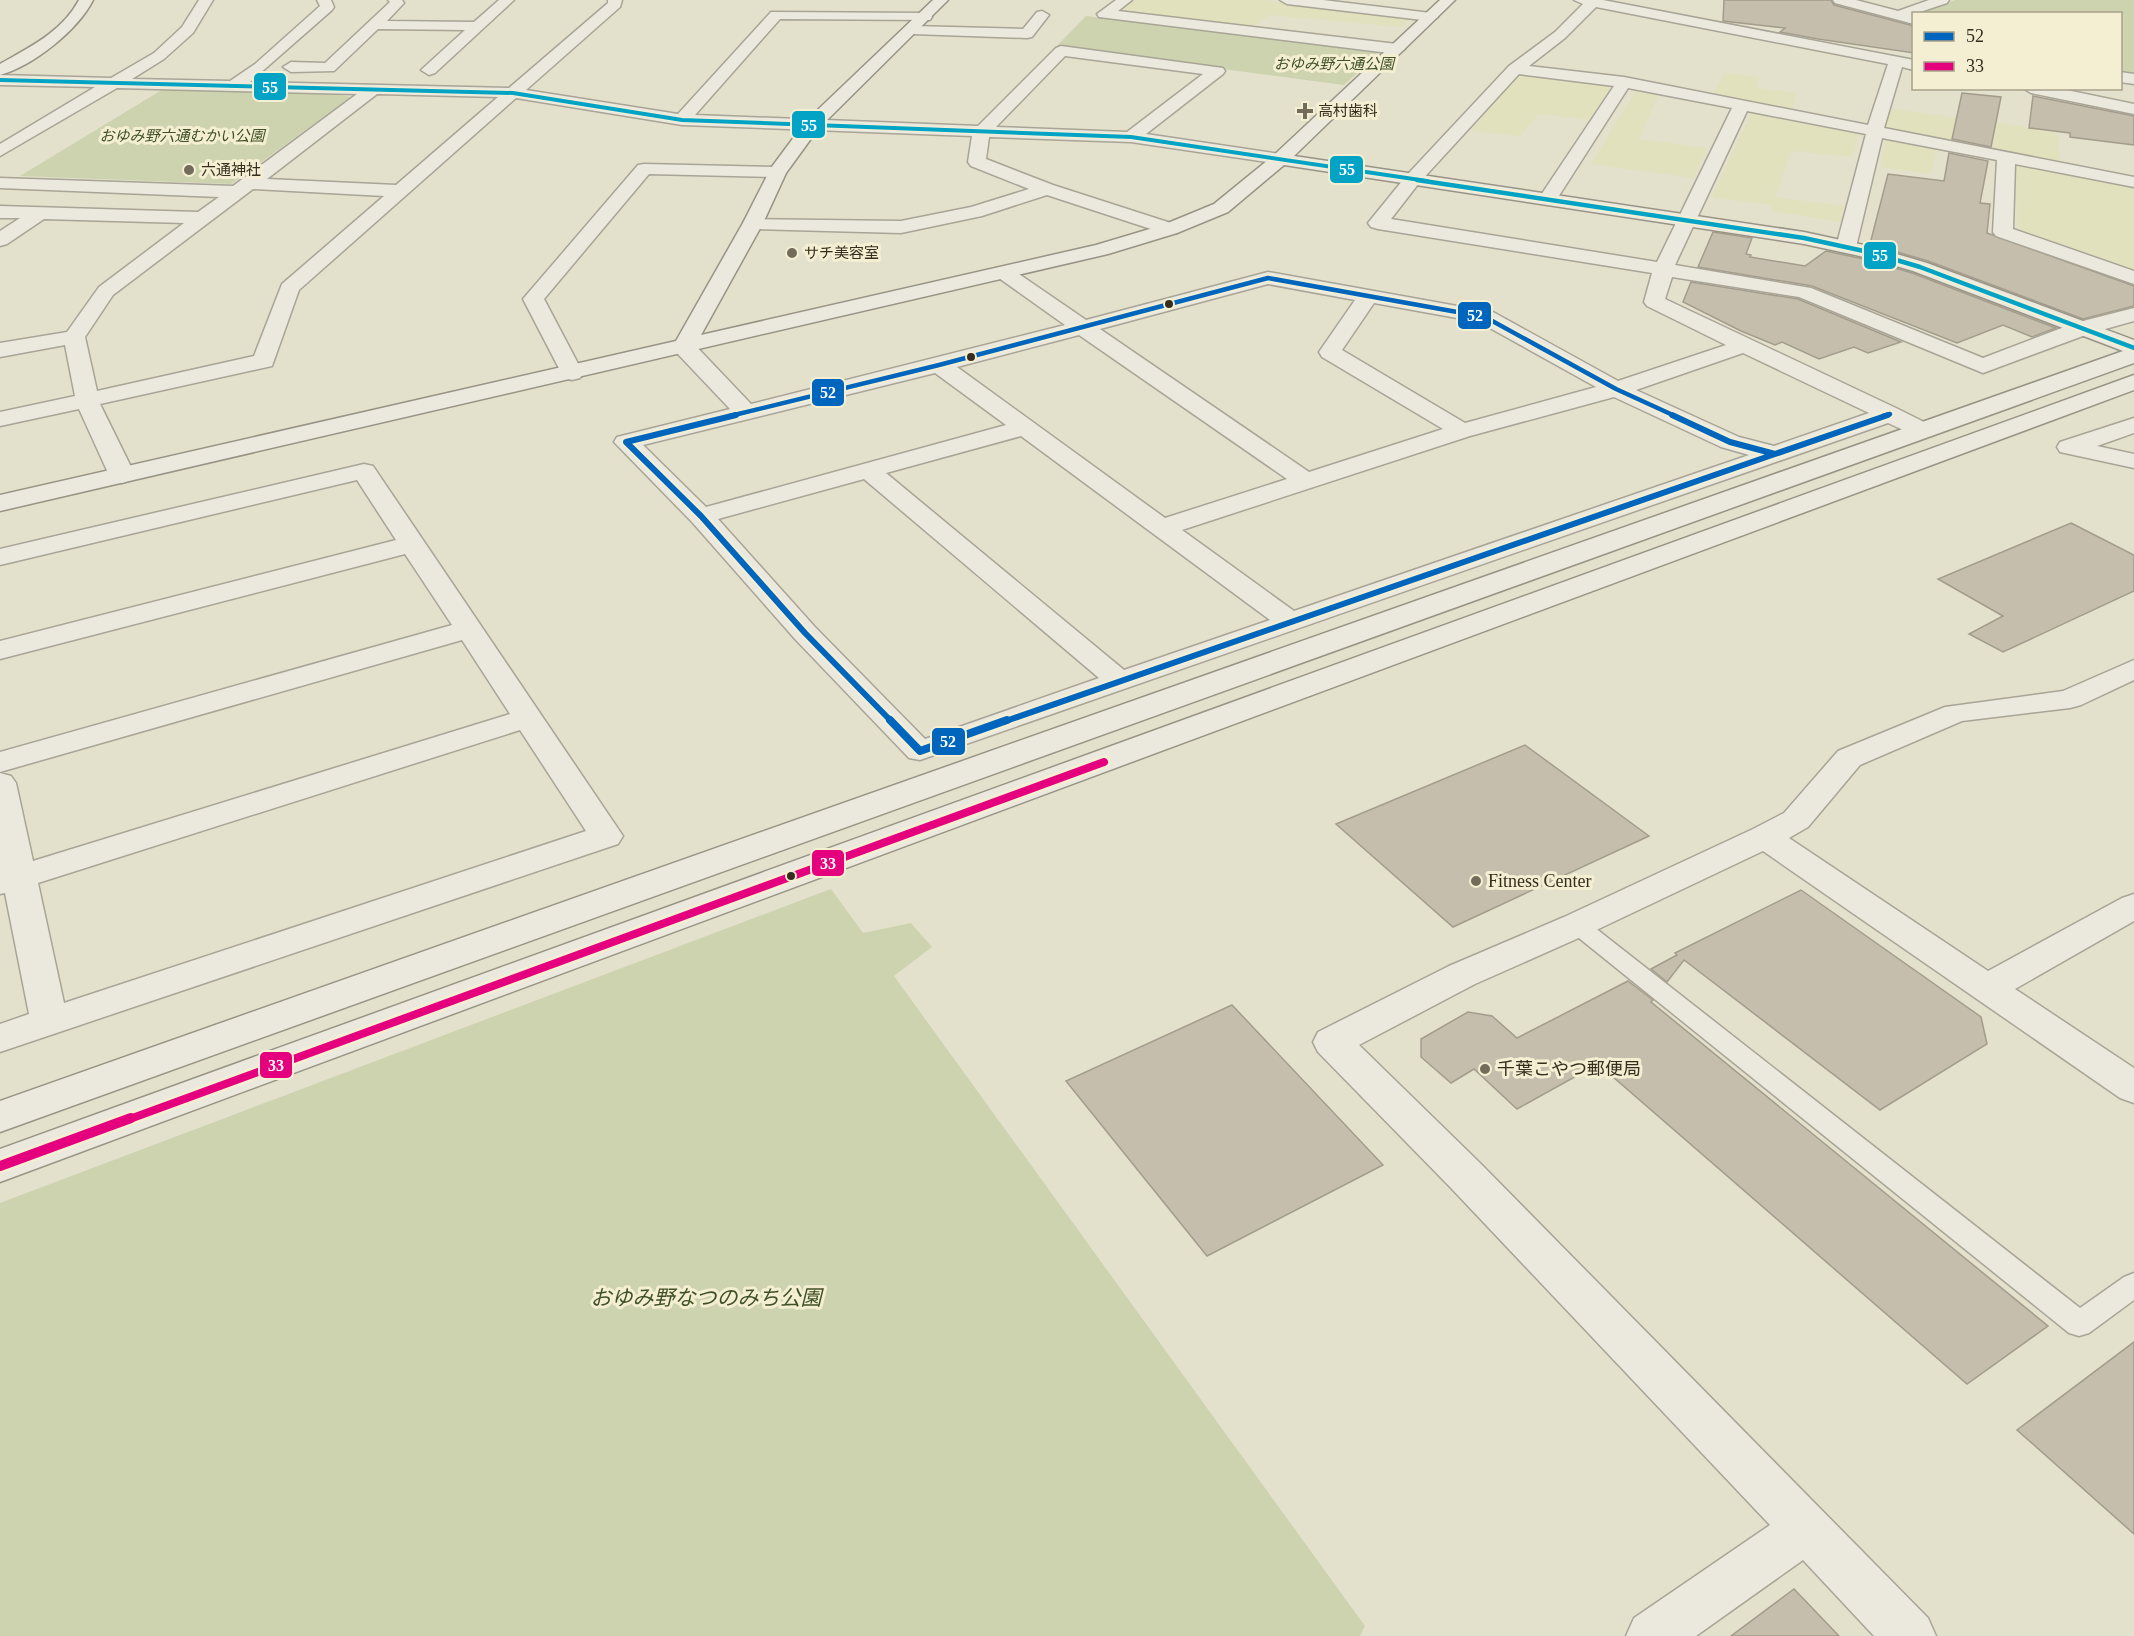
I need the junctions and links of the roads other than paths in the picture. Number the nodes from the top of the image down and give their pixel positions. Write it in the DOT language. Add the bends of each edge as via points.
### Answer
graph roads {
  1 [pos="86,0"];
  2 [pos="206,0"];
  3 [pos="324,0"];
  4 [pos="395,0"];
  5 [pos="507,0"];
  6 [pos="615,0"];
  7 [pos="941,0"];
  8 [pos="1125,0"];
  9 [pos="1287,0"];
  10 [pos="1448,0"];
  11 [pos="1840,0"];
  12 [pos="1942,0"];
  13 [pos="1589,1"];
  14 [pos="1343,3"];
  15 [pos="1917,12"];
  16 [pos="1042,15"];
  17 [pos="1431,17"];
  18 [pos="1907,17"];
  19 [pos="919,23"];
  20 [pos="375,25"];
  21 [pos="477,26"];
  22 [pos="1397,49"];
  23 [pos="1905,63"];
  24 [pos="260,67"];
  25 [pos="329,68"];
  26 [pos="351,68"];
  27 [pos="1515,69"];
  28 [pos="0,70"];
  29 [pos="453,70"];
  30 [pos="512,72"];
  31 [pos="536,72"];
  32 [pos="0,80"];
  33 [pos="112,82"];
  34 [pos="1624,82"];
  35 [pos="235,85"];
  36 [pos="374,88"];
  37 [pos="2041,90"];
  38 [pos="513,93"];
  39 [pos="1742,105"];
  40 [pos="2134,109"];
  41 [pos="682,120"];
  42 [pos="812,126"];
  43 [pos="1875,131"];
  44 [pos="981,133"];
  45 [pos="1131,137"];
  46 [pos="0,151"];
  47 [pos="2006,156"];
  48 [pos="1280,159"];
  49 [pos="777,172"];
  50 [pos="1413,179"];
  51 [pos="2134,182"];
  52 [pos="0,183"];
  53 [pos="243,188"];
  54 [pos="1047,189"];
  55 [pos="401,191"];
  56 [pos="1548,198"];
  57 [pos="0,212"];
  58 [pos="39,214"];
  59 [pos="201,218"];
  60 [pos="1688,219"];
  61 [pos="753,223"];
  62 [pos="1170,229"];
  63 [pos="0,240"];
  64 [pos="1846,247"];
  65 [pos="1664,268"];
  66 [pos="1004,272"];
  67 [pos="2134,278"];
  68 [pos="1368,297"];
  69 [pos="2134,314"];
  70 [pos="1083,326"];
  71 [pos="2083,328"];
  72 [pos="74,337"];
  73 [pos="1743,346"];
  74 [pos="684,347"];
  75 [pos="2134,348"];
  76 [pos="0,350"];
  77 [pos="2134,355"];
  78 [pos="939,365"];
  79 [pos="572,373"];
  80 [pos="2134,382"];
  81 [pos="1616,389"];
  82 [pos="87,400"];
  83 [pos="746,412"];
  84 [pos="1890,414"];
  85 [pos="0,419"];
  86 [pos="2134,426"];
  87 [pos="1023,428"];
  88 [pos="1922,430"];
  89 [pos="1462,431"];
  90 [pos="1775,454"];
  91 [pos="2134,461"];
  92 [pos="870,472"];
  93 [pos="122,475"];
  94 [pos="1304,480"];
  95 [pos="0,503"];
  96 [pos="700,516"];
  97 [pos="1161,528"];
  98 [pos="412,544"];
  99 [pos="0,557"];
  100 [pos="1291,622"];
  101 [pos="468,629"];
  102 [pos="0,650"];
  103 [pos="2134,669"];
  104 [pos="1120,681"];
  105 [pos="527,718"];
  106 [pos="0,762"];
  107 [pos="0,783"];
  108 [pos="1765,837"];
  109 [pos="10,880"];
  110 [pos="2134,906"];
  111 [pos="1577,925"];
  112 [pos="1988,987"];
  113 [pos="49,1021"];
  114 [pos="0,1038"];
  115 [pos="2134,1088"];
  116 [pos="0,1116"];
  117 [pos="0,1167"];
  118 [pos="2134,1285"];
  119 [pos="1805,1530"];
  120 [pos="1652,1636"];
  121 [pos="1910,1636"];
  1 -- 28 [label="street" via="74,20 58,34"];
  2 -- 33 [label="street" via="188,30 159,56"];
  3 -- 24 [label="street" via="327,7"];
  4 -- 20 [label="street" via="397,3"];
  5 -- 21 [label="street"];
  6 -- 31 [label="street"];
  7 -- 19 [label="street"];
  8 -- 22 [label="street" via="1104,14"];
  9 -- 14 [label="street"];
  10 -- 17 [label="street"];
  11 -- 18 [label="street"];
  12 -- 15 [label="street"];
  13 -- 23 [label="street"];
  13 -- 27 [label="street" via="1560,35"];
  14 -- 17 [label="street"];
  16 -- 19 [label="street" via="1027,34"];
  17 -- 22 [label="street"];
  19 -- 41 [label="street" via="776,15"];
  19 -- 42 [label="street"];
  20 -- 21 [label="street"];
  20 -- 25 [label="street"];
  21 -- 29 [label="street" via="423,70"];
  22 -- 48 [label="street"];
  23 -- 43 [label="street"];
  24 -- 25 [label="street"];
  24 -- 35 [label="street"];
  25 -- 26 [label="street"];
  27 -- 34 [label="street"];
  27 -- 50 [label="street"];
  30 -- 31 [label="street"];
  31 -- 38 [label="street"];
  32 -- 33 [label="street"];
  33 -- 35 [label="street"];
  33 -- 46 [label="street"];
  34 -- 39 [label="street"];
  34 -- 56 [label="street"];
  35 -- 36 [label="street"];
  36 -- 38 [label="street"];
  36 -- 53 [label="street"];
  37 -- 40 [label="street"];
  38 -- 41 [label="street"];
  38 -- 55 [label="street"];
  39 -- 43 [label="street"];
  39 -- 60 [label="street"];
  41 -- 42 [label="street"];
  42 -- 44 [label="street"];
  42 -- 49 [label="street"];
  43 -- 47 [label="street"];
  43 -- 64 [label="street"];
  44 -- 45 [label="street"];
  44 -- 45 [label="street" via="1061,51 1217,70"];
  44 -- 54 [label="street" via="977,162"];
  45 -- 48 [label="street"];
  47 -- 51 [label="street"];
  47 -- 67 [label="street" via="2003,232"];
  48 -- 50 [label="street"];
  48 -- 62 [label="street" via="1221,208"];
  49 -- 61 [label="street"];
  49 -- 79 [label="street" via="644,169 533,299"];
  50 -- 56 [label="street"];
  50 -- 65 [label="street" via="1378,224"];
  52 -- 53 [label="street"];
  53 -- 55 [label="street"];
  53 -- 59 [label="street"];
  54 -- 61 [label="street" via="975,212 901,227"];
  54 -- 62 [label="street"];
  55 -- 82 [label="street" via="289,288 264,362"];
  56 -- 60 [label="street"];
  57 -- 58 [label="street"];
  58 -- 59 [label="street"];
  58 -- 63 [label="street"];
  59 -- 72 [label="street" via="106,291"];
  60 -- 64 [label="street"];
  60 -- 65 [label="street"];
  61 -- 74 [label="street"];
  62 -- 66 [label="street" via="1101,250"];
  64 -- 71 [label="street" via="1920,267"];
  65 -- 71 [label="street" via="1804,292 1983,366"];
  65 -- 73 [label="street" via="1654,302"];
  66 -- 70 [label="street"];
  66 -- 74 [label="street"];
  68 -- 70 [label="street" via="1268,278"];
  68 -- 81 [label="street" via="1485,317"];
  68 -- 89 [label="street" via="1330,352"];
  69 -- 71 [label="street"];
  70 -- 78 [label="street"];
  70 -- 94 [label="street"];
  71 -- 75 [label="street"];
  72 -- 76 [label="street"];
  72 -- 82 [label="street"];
  73 -- 81 [label="street"];
  73 -- 84 [label="street"];
  74 -- 79 [label="street"];
  74 -- 83 [label="street"];
  77 -- 88 [label="street"];
  78 -- 83 [label="street"];
  78 -- 87 [label="street"];
  79 -- 93 [label="street"];
  80 -- 117 [label="street"];
  81 -- 89 [label="street"];
  81 -- 90 [label="street" via="1730,442"];
  82 -- 85 [label="street"];
  82 -- 93 [label="street"];
  83 -- 96 [label="street" via="626,442"];
  84 -- 88 [label="street"];
  84 -- 90 [label="street"];
  86 -- 91 [label="street" via="2069,447"];
  87 -- 92 [label="street"];
  87 -- 97 [label="street"];
  88 -- 116 [label="street"];
  89 -- 94 [label="street"];
  90 -- 100 [label="street"];
  92 -- 96 [label="street"];
  92 -- 104 [label="street"];
  93 -- 95 [label="street"];
  94 -- 97 [label="street"];
  96 -- 104 [label="street" via="805,633 920,751"];
  97 -- 100 [label="street"];
  98 -- 99 [label="street" via="364,471"];
  98 -- 101 [label="street"];
  98 -- 102 [label="street"];
  100 -- 104 [label="street"];
  101 -- 105 [label="street"];
  101 -- 106 [label="street"];
  103 -- 108 [label="street" via="2070,699 1956,713 1849,758 1796,819"];
  105 -- 109 [label="street"];
  105 -- 113 [label="street" via="606,836"];
  107 -- 109 [label="street"];
  108 -- 111 [label="street"];
  108 -- 112 [label="street"];
  109 -- 113 [label="street"];
  110 -- 112 [label="street"];
  111 -- 118 [label="lane" via="2079,1324"];
  111 -- 119 [label="street" via="1462,975 1332,1042 1467,1176"];
  112 -- 115 [label="street"];
  113 -- 114 [label="street"];
  119 -- 120 [label="street"];
  119 -- 121 [label="street"];
}
